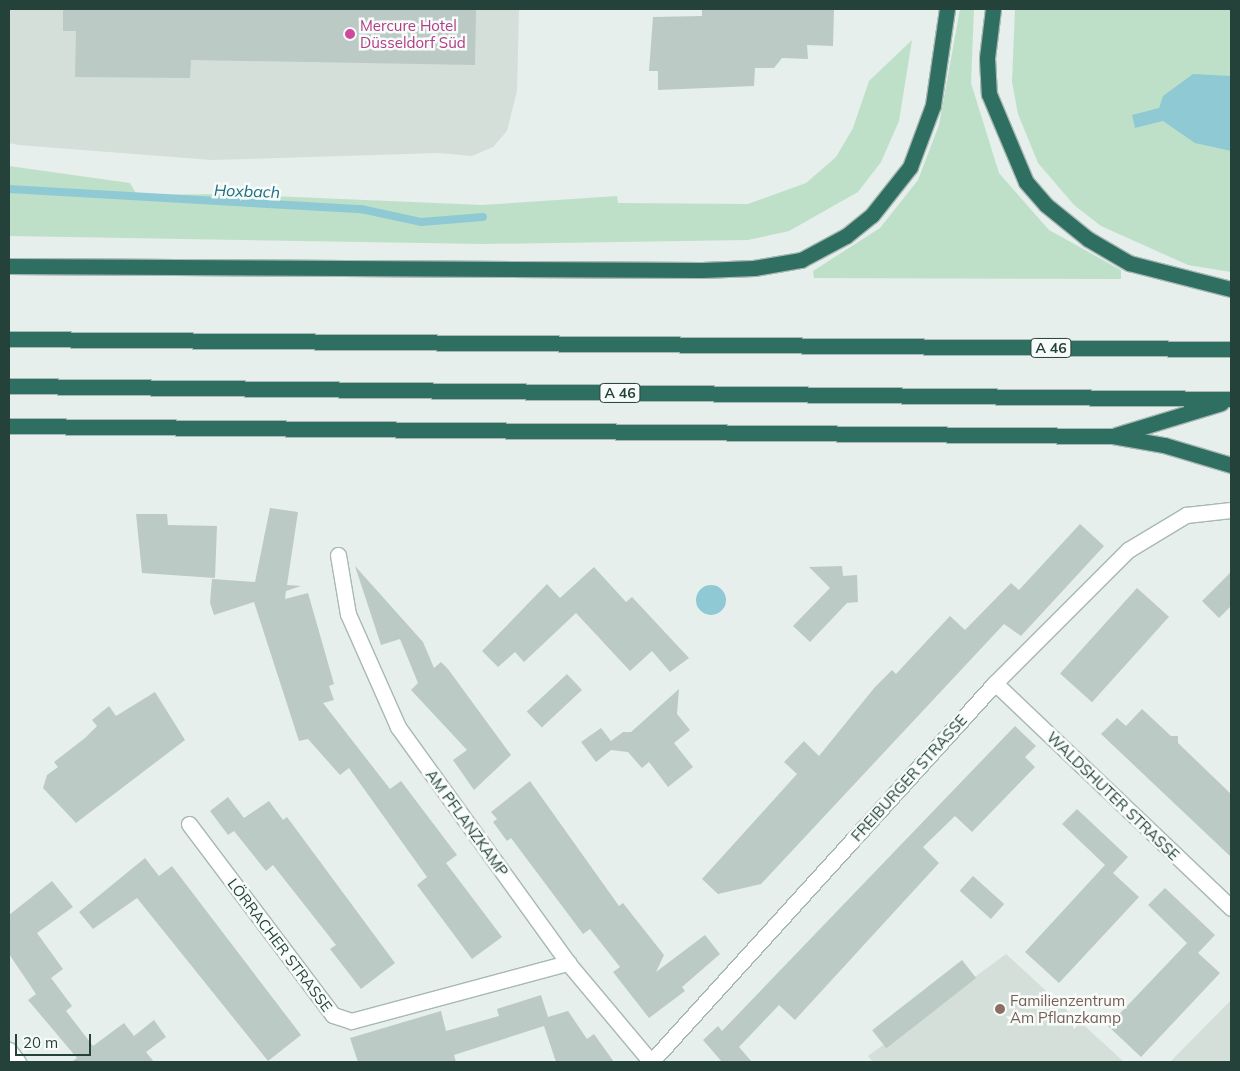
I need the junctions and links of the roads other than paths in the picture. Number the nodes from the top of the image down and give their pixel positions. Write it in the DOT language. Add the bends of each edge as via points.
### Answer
graph roads {
  1 [pos="947,9"];
  2 [pos="993,9"];
  3 [pos="9,262"];
  4 [pos="9,266"];
  5 [pos="41,266"];
  6 [pos="1231,289"];
  7 [pos="9,339"];
  8 [pos="1231,349"];
  9 [pos="9,386"];
  10 [pos="1231,400"];
  11 [pos="9,426"];
  12 [pos="1112,436"];
  13 [pos="1231,466"];
  14 [pos="1231,510"];
  15 [pos="338,555"];
  16 [pos="995,683"];
  17 [pos="189,824"];
  18 [pos="1231,908"];
  19 [pos="568,963"];
  20 [pos="9,1050"];
  21 [pos="18,1062"];
  22 [pos="651,1062"];
  1 -- 5 [label="highway" via="933,105 910,167 872,215 846,236 801,260 754,268 702,270"];
  2 -- 6 [label="highway" via="987,58 989,94 1026,182 1046,205 1088,239 1129,263"];
  3 -- 5 [label="highway"];
  4 -- 5 [label="highway"];
  7 -- 8 [label="highway, A 46"];
  9 -- 10 [label="highway, A 46"];
  10 -- 12 [label="highway"];
  11 -- 12 [label="highway"];
  12 -- 13 [label="highway" via="1164,445"];
  14 -- 16 [label="street, FREIBURGER STRASSE" via="1186,515 1128,550"];
  15 -- 19 [label="street, AM PFLANZKAMP" via="348,614 398,727"];
  16 -- 18 [label="street, WALDSHUTER STRASSE"];
  16 -- 22 [label="street, FREIBURGER STRASSE"];
  17 -- 19 [label="street, LÖRRACHER STRASSE" via="332,1016 351,1021"];
  19 -- 22 [label="street, AM PFLANZKAMP"];
  20 -- 21 [label="street"];
}
